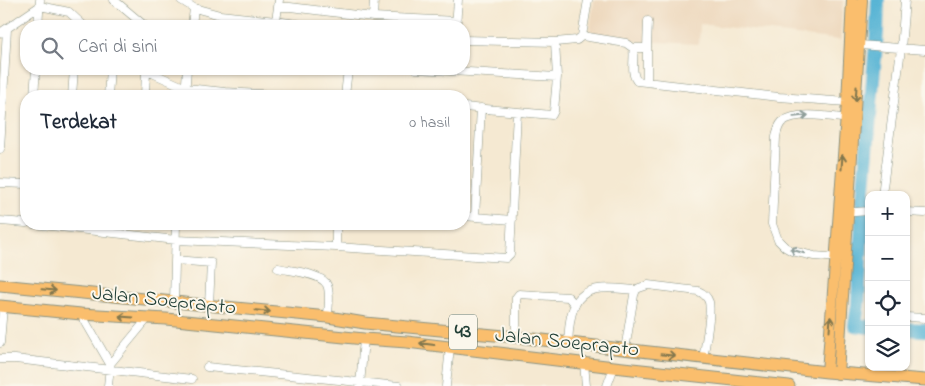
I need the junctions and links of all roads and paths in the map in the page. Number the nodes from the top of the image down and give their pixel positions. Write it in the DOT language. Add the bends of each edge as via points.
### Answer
graph roads {
  1 [pos="114,0"];
  2 [pos="181,0"];
  3 [pos="374,0"];
  4 [pos="458,0"];
  5 [pos="588,0"];
  6 [pos="852,0"];
  7 [pos="862,0"];
  8 [pos="905,0"];
  9 [pos="40,3"];
  10 [pos="278,3"];
  11 [pos="291,4"];
  12 [pos="194,8"];
  13 [pos="372,17"];
  14 [pos="39,20"];
  15 [pos="75,20"];
  16 [pos="137,20"];
  17 [pos="193,20"];
  18 [pos="267,20"];
  19 [pos="276,20"];
  20 [pos="414,20"];
  21 [pos="456,20"];
  22 [pos="648,21"];
  23 [pos="4,31"];
  24 [pos="582,36"];
  25 [pos="470,40"];
  26 [pos="555,42"];
  27 [pos="865,46"];
  28 [pos="633,48"];
  29 [pos="647,48"];
  30 [pos="901,49"];
  31 [pos="925,50"];
  32 [pos="470,72"];
  33 [pos="36,75"];
  34 [pos="74,75"];
  35 [pos="110,75"];
  36 [pos="145,75"];
  37 [pos="156,75"];
  38 [pos="187,75"];
  39 [pos="347,75"];
  40 [pos="557,77"];
  41 [pos="647,82"];
  42 [pos="186,88"];
  43 [pos="34,90"];
  44 [pos="72,90"];
  45 [pos="108,90"];
  46 [pos="145,90"];
  47 [pos="199,90"];
  48 [pos="346,90"];
  49 [pos="844,102"];
  50 [pos="470,107"];
  51 [pos="481,108"];
  52 [pos="517,112"];
  53 [pos="850,119"];
  54 [pos="0,149"];
  55 [pos="0,183"];
  56 [pos="20,184"];
  57 [pos="883,191"];
  58 [pos="847,212"];
  59 [pos="865,212"];
  60 [pos="910,212"];
  61 [pos="925,213"];
  62 [pos="470,216"];
  63 [pos="474,216"];
  64 [pos="512,220"];
  65 [pos="0,221"];
  66 [pos="20,223"];
  67 [pos="99,230"];
  68 [pos="176,230"];
  69 [pos="336,230"];
  70 [pos="176,240"];
  71 [pos="336,247"];
  72 [pos="840,258"];
  73 [pos="175,260"];
  74 [pos="278,268"];
  75 [pos="0,285"];
  76 [pos="636,290"];
  77 [pos="174,302"];
  78 [pos="574,304"];
  79 [pos="209,305"];
  80 [pos="2,307"];
  81 [pos="81,314"];
  82 [pos="328,317"];
  83 [pos="910,317"];
  84 [pos="148,318"];
  85 [pos="925,318"];
  86 [pos="408,327"];
  87 [pos="516,337"];
  88 [pos="364,339"];
  89 [pos="407,342"];
  90 [pos="0,343"];
  91 [pos="568,344"];
  92 [pos="450,347"];
  93 [pos="625,350"];
  94 [pos="703,359"];
  95 [pos="0,360"];
  96 [pos="584,363"];
  97 [pos="110,367"];
  98 [pos="208,367"];
  99 [pos="614,367"];
  100 [pos="832,373"];
  101 [pos="192,379"];
  102 [pos="925,380"];
  103 [pos="360,384"];
  104 [pos="108,386"];
  105 [pos="399,386"];
  106 [pos="446,386"];
  107 [pos="586,386"];
  108 [pos="606,386"];
  109 [pos="789,386"];
  1 -- 16 [label="street"];
  2 -- 12 [label="street"];
  3 -- 13 [label="street"];
  4 -- 21 [label="street"];
  5 -- 24 [label="street"];
  6 -- 49 [label="main road"];
  7 -- 27 [label="main road"];
  8 -- 30 [label="street"];
  9 -- 14 [label="street"];
  9 -- 15 [label="street" via="69,12"];
  9 -- 23 [label="street"];
  10 -- 11 [label="street"];
  10 -- 19 [label="street"];
  11 -- 13 [label="street"];
  12 -- 17 [label="street"];
  12 -- 18 [label="street" via="220,15"];
  13 -- 20 [label="street"];
  22 -- 29 [label="street"];
  23 -- 54 [label="street"];
  24 -- 26 [label="street" via="577,40"];
  24 -- 28 [label="street" via="626,43"];
  25 -- 26 [label="street"];
  26 -- 40 [label="street"];
  27 -- 30 [label="street"];
  27 -- 53 [label="main road, one-way"];
  28 -- 29 [label="street"];
  28 -- 41 [label="street" via="634,78"];
  29 -- 41 [label="street"];
  30 -- 31 [label="street"];
  30 -- 57 [label="street"];
  32 -- 40 [label="street"];
  33 -- 43 [label="street"];
  34 -- 44 [label="street"];
  35 -- 45 [label="street"];
  36 -- 46 [label="street"];
  37 -- 42 [label="street"];
  38 -- 42 [label="street"];
  39 -- 48 [label="street"];
  40 -- 52 [label="street" via="553,114"];
  41 -- 49 [label="street" via="779,98"];
  42 -- 47 [label="street"];
  49 -- 53 [label="main road"];
  50 -- 51 [label="street"];
  51 -- 52 [label="street"];
  51 -- 63 [label="street"];
  52 -- 64 [label="street"];
  53 -- 58 [label="main road"];
  72 -- 53 [label="street, one-way" via="792,251 778,240 772,224 776,137 779,126 791,117 812,115"];
  55 -- 56 [label="street"];
  58 -- 59 [label="street"];
  58 -- 72 [label="main road"];
  60 -- 61 [label="street"];
  62 -- 63 [label="street"];
  63 -- 64 [label="street"];
  64 -- 71 [label="street" via="510,254 506,258"];
  65 -- 66 [label="street"];
  67 -- 70 [label="street"];
  68 -- 70 [label="street"];
  69 -- 71 [label="street"];
  70 -- 71 [label="street"];
  70 -- 73 [label="street"];
  72 -- 100 [label="main road"];
  73 -- 77 [label="street"];
  73 -- 79 [label="street" via="211,263"];
  74 -- 82 [label="street" via="317,276 324,281 328,290"];
  75 -- 77 [label="highway, Jalan Soeprapto / 43, one-way"];
  76 -- 78 [label="street" via="596,289 585,293"];
  76 -- 93 [label="street"];
  76 -- 94 [label="street" via="648,285 703,294 709,305"];
  77 -- 79 [label="highway, Jalan Soeprapto / 43"];
  78 -- 87 [label="street" via="568,297 519,294 516,298"];
  78 -- 91 [label="street"];
  79 -- 82 [label="highway, Jalan Soeprapto / 43, one-way"];
  80 -- 81 [label="highway, Jalan Soeprapto / 43"];
  80 -- 90 [label="street"];
  84 -- 81 [label="highway, Jalan Soeprapto / 43, one-way"];
  81 -- 97 [label="street"];
  82 -- 86 [label="highway, Jalan Soeprapto / 43"];
  83 -- 85 [label="street"];
  84 -- 88 [label="highway, Jalan Soeprapto / 43"];
  84 -- 97 [label="street"];
  86 -- 87 [label="highway, Jalan Soeprapto / 43"];
  86 -- 89 [label="highway"];
  87 -- 91 [label="highway, Jalan Soeprapto / 43"];
  88 -- 89 [label="highway, Jalan Soeprapto / 43"];
  88 -- 103 [label="street"];
  92 -- 89 [label="highway, Jalan Soeprapto / 43, one-way"];
  91 -- 93 [label="highway, Jalan Soeprapto / 43"];
  92 -- 96 [label="highway, Jalan Soeprapto / 43"];
  92 -- 106 [label="street"];
  93 -- 94 [label="highway, Jalan Soeprapto / 43, one-way"];
  94 -- 100 [label="highway, Jalan Soeprapto / 43"];
  95 -- 97 [label="street"];
  96 -- 99 [label="highway, Jalan Soeprapto / 43"];
  96 -- 107 [label="street"];
  97 -- 101 [label="street"];
  97 -- 104 [label="street"];
  98 -- 103 [label="street"];
  99 -- 108 [label="street"];
  99 -- 109 [label="highway, Jalan Soeprapto / 43"];
  100 -- 102 [label="highway, Jalan Soeprapto / 43"];
  103 -- 105 [label="street"];
}
